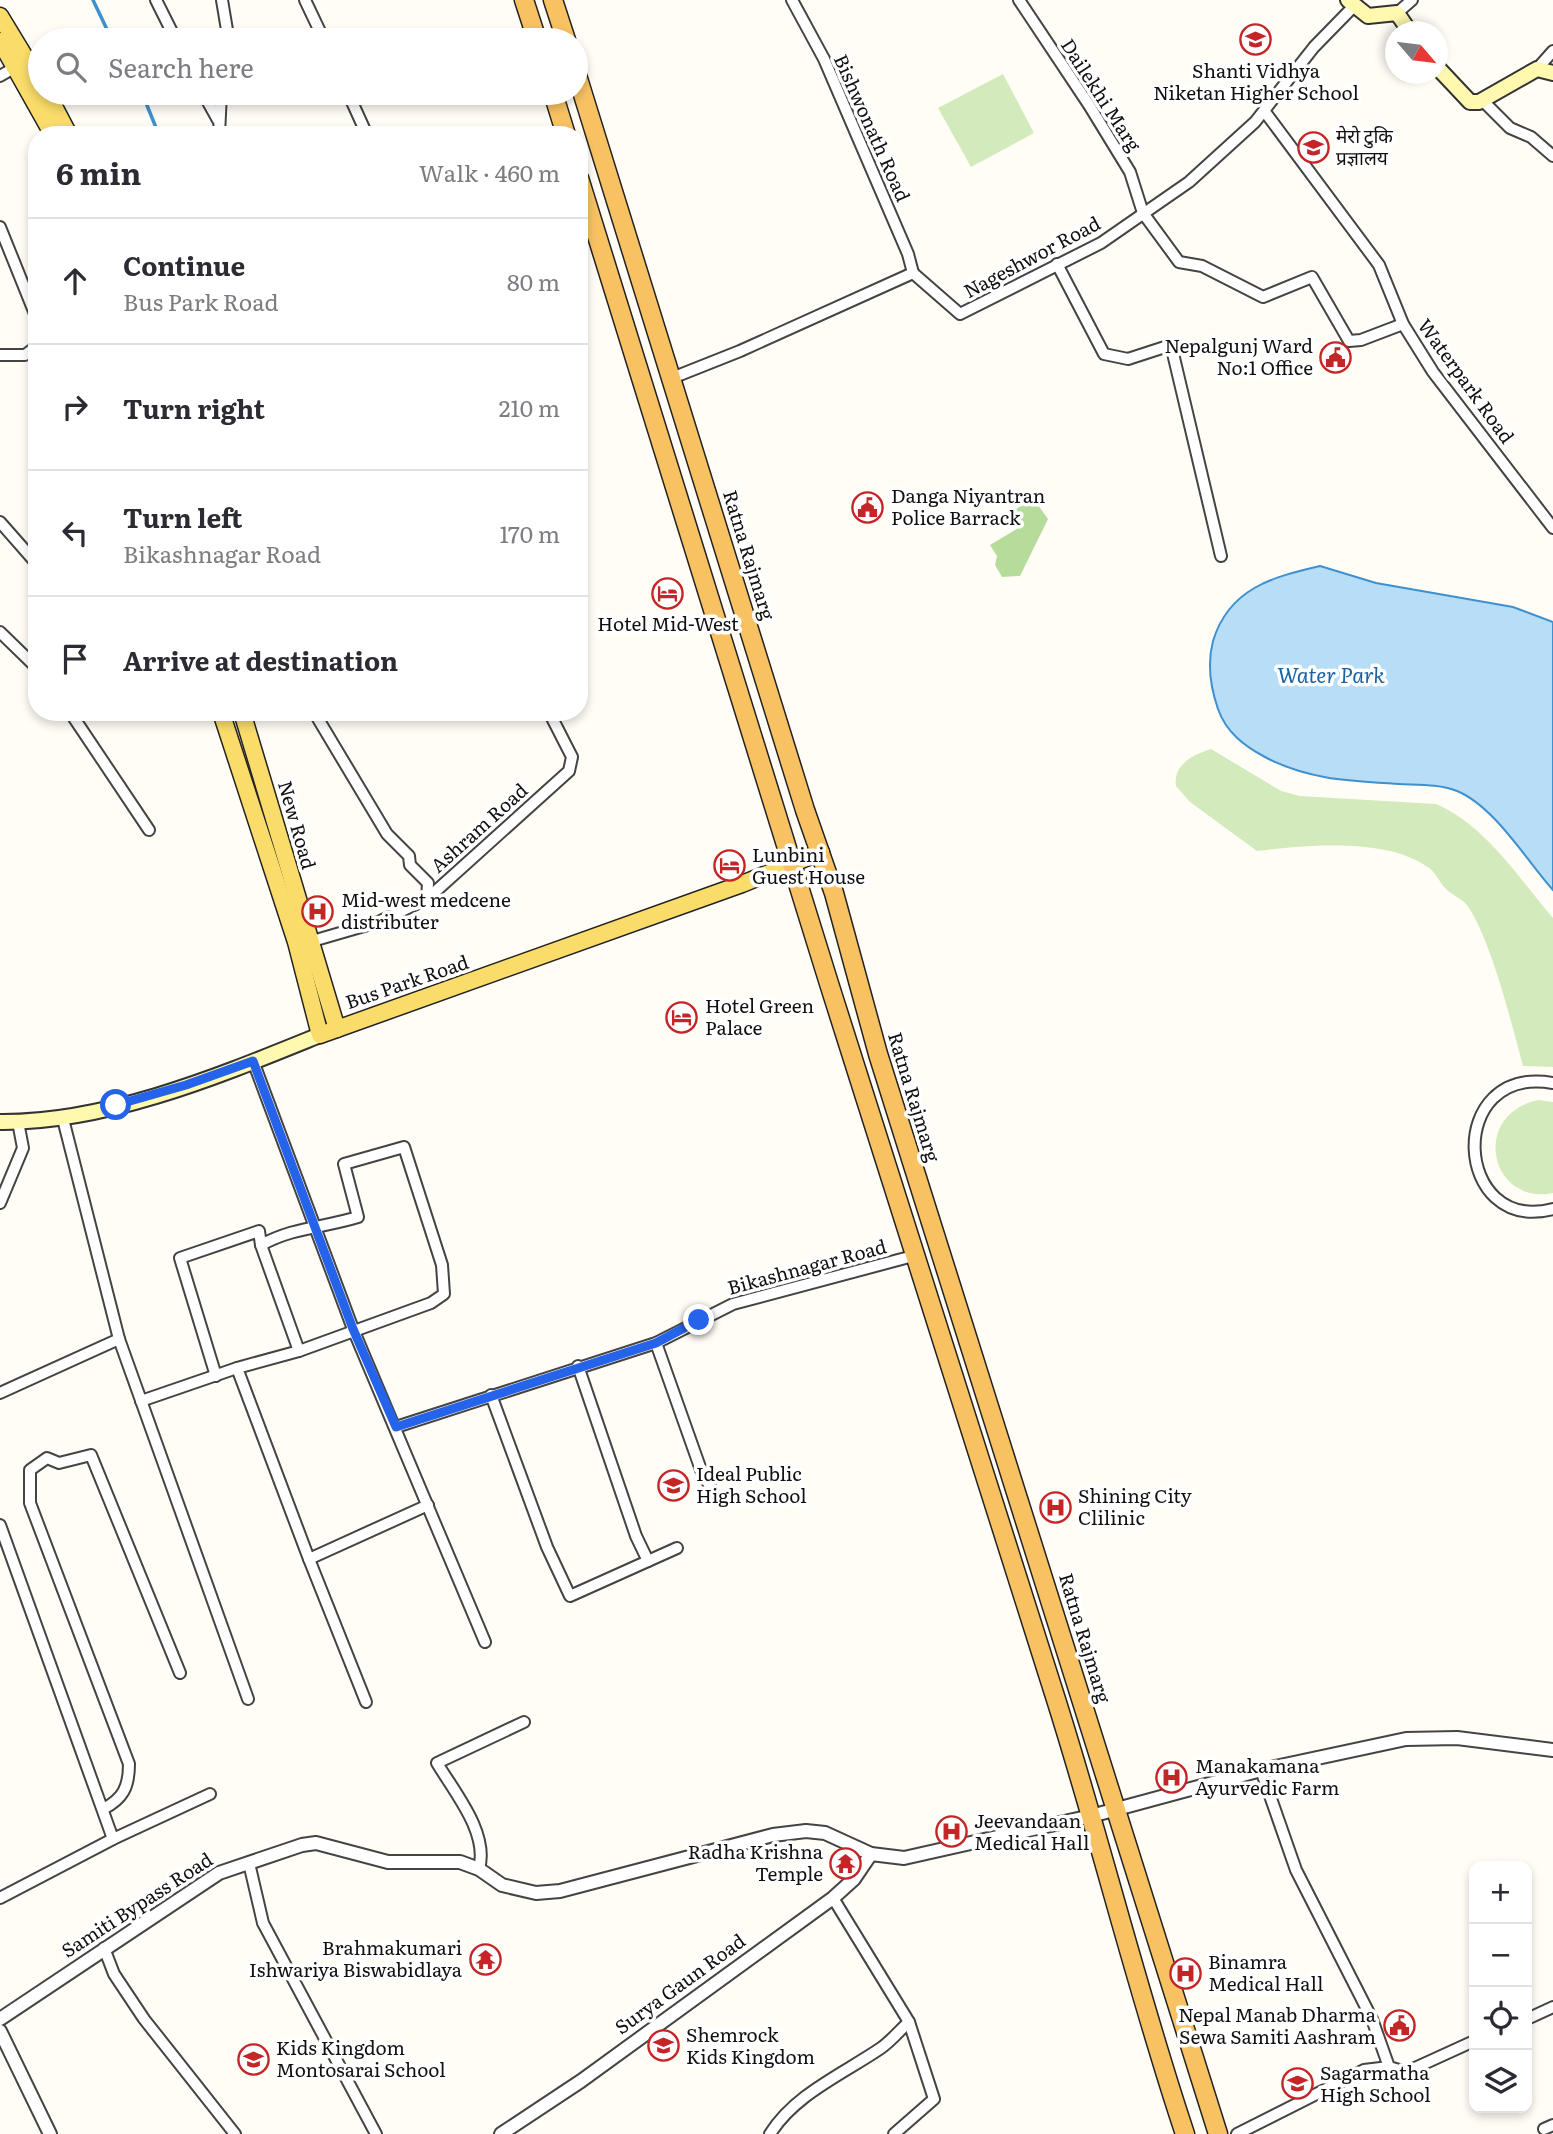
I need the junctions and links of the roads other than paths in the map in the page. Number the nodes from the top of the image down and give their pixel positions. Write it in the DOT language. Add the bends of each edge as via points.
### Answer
graph roads {
  1 [pos="156,0"];
  2 [pos="222,0"];
  3 [pos="305,0"];
  4 [pos="524,0"];
  5 [pos="553,0"];
  6 [pos="792,0"];
  7 [pos="1019,0"];
  8 [pos="1412,0"];
  9 [pos="1351,3"];
  10 [pos="1398,13"];
  11 [pos="0,16"];
  12 [pos="1403,21"];
  13 [pos="170,28"];
  14 [pos="227,28"];
  15 [pos="318,28"];
  16 [pos="533,28"];
  17 [pos="562,28"];
  18 [pos="0,41"];
  19 [pos="1553,51"];
  20 [pos="21,63"];
  21 [pos="1537,69"];
  22 [pos="28,70"];
  23 [pos="1553,74"];
  24 [pos="0,76"];
  25 [pos="28,79"];
  26 [pos="1448,79"];
  27 [pos="1484,102"];
  28 [pos="39,105"];
  29 [pos="53,105"];
  30 [pos="210,105"];
  31 [pos="219,105"];
  32 [pos="353,105"];
  33 [pos="557,105"];
  34 [pos="586,105"];
  35 [pos="1265,112"];
  36 [pos="218,120"];
  37 [pos="48,126"];
  38 [pos="64,126"];
  39 [pos="218,126"];
  40 [pos="363,126"];
  41 [pos="563,126"];
  42 [pos="1553,156"];
  43 [pos="588,207"];
  44 [pos="1143,213"];
  45 [pos="0,227"];
  46 [pos="1056,264"];
  47 [pos="913,272"];
  48 [pos="28,297"];
  49 [pos="1403,324"];
  50 [pos="28,352"];
  51 [pos="0,355"];
  52 [pos="672,378"];
  53 [pos="0,522"];
  54 [pos="1553,528"];
  55 [pos="28,554"];
  56 [pos="1221,556"];
  57 [pos="0,632"];
  58 [pos="28,659"];
  59 [pos="76,721"];
  60 [pos="224,721"];
  61 [pos="245,721"];
  62 [pos="319,721"];
  63 [pos="554,721"];
  64 [pos="149,830"];
  65 [pos="821,852"];
  66 [pos="792,866"];
  67 [pos="427,899"];
  68 [pos="309,942"];
  69 [pos="337,1029"];
  70 [pos="320,1035"];
  71 [pos="253,1061"];
  72 [pos="1553,1083"];
  73 [pos="63,1119"];
  74 [pos="0,1122"];
  75 [pos="18,1122"];
  76 [pos="0,1203"];
  77 [pos="1553,1209"];
  78 [pos="316,1229"];
  79 [pos="261,1245"];
  80 [pos="913,1256"];
  81 [pos="353,1329"];
  82 [pos="967,1335"];
  83 [pos="119,1339"];
  84 [pos="656,1343"];
  85 [pos="943,1345"];
  86 [pos="299,1351"];
  87 [pos="578,1366"];
  88 [pos="237,1368"];
  89 [pos="216,1376"];
  90 [pos="0,1393"];
  91 [pos="491,1395"];
  92 [pos="141,1401"];
  93 [pos="396,1427"];
  94 [pos="713,1492"];
  95 [pos="428,1505"];
  96 [pos="0,1525"];
  97 [pos="677,1548"];
  98 [pos="309,1559"];
  99 [pos="648,1561"];
  100 [pos="485,1642"];
  101 [pos="180,1673"];
  102 [pos="248,1699"];
  103 [pos="366,1702"];
  104 [pos="524,1722"];
  105 [pos="1553,1750"];
  106 [pos="1261,1770"];
  107 [pos="210,1794"];
  108 [pos="103,1809"];
  109 [pos="1117,1809"];
  110 [pos="1091,1816"];
  111 [pos="113,1839"];
  112 [pos="871,1853"];
  113 [pos="249,1863"];
  114 [pos="479,1869"];
  115 [pos="0,1898"];
  116 [pos="832,1898"];
  117 [pos="104,1948"];
  118 [pos="1553,2007"];
  119 [pos="1532,2017"];
  120 [pos="0,2020"];
  121 [pos="909,2022"];
  122 [pos="0,2031"];
  123 [pos="1469,2043"];
  124 [pos="1390,2067"];
  125 [pos="50,2134"];
  126 [pos="235,2134"];
  127 [pos="376,2134"];
  128 [pos="501,2134"];
  129 [pos="770,2134"];
  130 [pos="894,2134"];
  131 [pos="1185,2134"];
  132 [pos="1218,2134"];
  133 [pos="1237,2134"];
  1 -- 13 [label="street"];
  2 -- 14 [label="street"];
  3 -- 15 [label="street"];
  4 -- 16 [label="highway"];
  5 -- 17 [label="highway"];
  6 -- 47 [label="street, Bishwonath Road" via="824,59"];
  7 -- 44 [label="street, Dailekhi Marg" via="1130,172"];
  8 -- 10 [label="street"];
  9 -- 10 [label="main road" via="1368,16"];
  9 -- 35 [label="street, Nageshwor Road"];
  10 -- 12 [label="main road"];
  11 -- 20 [label="main road"];
  18 -- 20 [label="main road"];
  19 -- 21 [label="street"];
  20 -- 22 [label="main road"];
  20 -- 24 [label="street"];
  20 -- 25 [label="main road"];
  21 -- 23 [label="main road"];
  21 -- 27 [label="main road"];
  26 -- 27 [label="main road" via="1470,102"];
  27 -- 42 [label="street" via="1510,128 1531,137"];
  28 -- 37 [label="main road"];
  29 -- 38 [label="main road"];
  30 -- 36 [label="street"];
  31 -- 36 [label="street"];
  32 -- 40 [label="street"];
  33 -- 41 [label="highway"];
  34 -- 52 [label="highway, Ratna Rajmarg"];
  35 -- 44 [label="street, Nageshwor Road" via="1189,182"];
  35 -- 49 [label="street, Waterpark Road" via="1379,265"];
  36 -- 39 [label="street"];
  43 -- 66 [label="highway"];
  44 -- 46 [label="street, Nageshwor Road" via="1101,243"];
  44 -- 49 [label="street, Dailekhi Marg" via="1179,262 1202,267 1263,296 1312,277 1349,341"];
  45 -- 48 [label="street"];
  46 -- 47 [label="street, Nageshwor Road" via="960,314"];
  46 -- 56 [label="street" via="1104,354 1128,359 1171,345"];
  47 -- 52 [label="street"];
  49 -- 54 [label="street, Waterpark Road" via="1433,372"];
  50 -- 51 [label="street"];
  52 -- 65 [label="highway, Ratna Rajmarg"];
  53 -- 55 [label="street"];
  57 -- 58 [label="street"];
  59 -- 64 [label="street"];
  60 -- 70 [label="main road" via="296,942"];
  61 -- 68 [label="main road, New Road"];
  62 -- 67 [label="street" via="387,834 428,883"];
  63 -- 67 [label="street, Ashram Road" via="572,757 569,771"];
  65 -- 66 [label="main road, Bus Park Road"];
  65 -- 82 [label="highway, Ratna Rajmarg" via="878,1054"];
  66 -- 69 [label="main road, Bus Park Road"];
  66 -- 80 [label="highway"];
  67 -- 68 [label="street, Ashram Road" via="378,922"];
  68 -- 69 [label="main road, New Road"];
  69 -- 70 [label="main road, Bus Park Road"];
  70 -- 71 [label="main road, Bus Park Road"];
  71 -- 73 [label="main road, Bus Park Road"];
  71 -- 78 [label="street"];
  72 -- 77 [label="street" via="1525,1082 1505,1090 1488,1103 1472,1143 1484,1185 1500,1200 1520,1210"];
  73 -- 75 [label="main road, Bus Park Road"];
  73 -- 83 [label="street"];
  74 -- 75 [label="main road, Bus Park Road"];
  75 -- 76 [label="street" via="23,1148"];
  78 -- 79 [label="street" via="285,1232"];
  78 -- 81 [label="street"];
  78 -- 81 [label="street" via="358,1217 344,1164 404,1147 442,1265 444,1294 431,1303"];
  79 -- 86 [label="street"];
  79 -- 89 [label="street" via="259,1231 180,1258"];
  80 -- 84 [label="street, Bikashnagar Road" via="733,1304"];
  80 -- 85 [label="highway"];
  81 -- 86 [label="street"];
  81 -- 93 [label="street"];
  82 -- 85 [label="highway"];
  82 -- 109 [label="highway, Ratna Rajmarg"];
  83 -- 90 [label="street"];
  83 -- 92 [label="street"];
  84 -- 87 [label="street, Bikashnagar Road"];
  84 -- 94 [label="street"];
  85 -- 110 [label="highway"];
  86 -- 88 [label="street"];
  87 -- 91 [label="street, Bikashnagar Road"];
  87 -- 99 [label="street"];
  88 -- 89 [label="street"];
  88 -- 98 [label="street"];
  89 -- 92 [label="street"];
  91 -- 93 [label="street, Bikashnagar Road"];
  91 -- 99 [label="street" via="570,1596"];
  92 -- 102 [label="street"];
  93 -- 95 [label="street"];
  95 -- 98 [label="street"];
  95 -- 100 [label="street"];
  96 -- 108 [label="street"];
  97 -- 99 [label="street"];
  98 -- 103 [label="street"];
  101 -- 108 [label="street" via="90,1455 59,1463 47,1458 30,1469 30,1503 129,1764 129,1784 117,1802"];
  104 -- 114 [label="street" via="438,1763 477,1833 482,1859"];
  105 -- 106 [label="street, Samiti Bypass Road" via="1428,1736"];
  106 -- 109 [label="street, Samiti Bypass Road"];
  106 -- 124 [label="street" via="1296,1870 1372,2019"];
  107 -- 111 [label="street"];
  108 -- 111 [label="street"];
  109 -- 110 [label="street, Samiti Bypass Road"];
  109 -- 132 [label="highway, Ratna Rajmarg"];
  110 -- 112 [label="street, Samiti Bypass Road" via="904,1858"];
  110 -- 131 [label="highway"];
  111 -- 115 [label="street"];
  112 -- 114 [label="street, Samiti Bypass Road" via="843,1839 806,1831 536,1893 502,1885"];
  112 -- 116 [label="street, Surya Gaun Road" via="854,1879"];
  113 -- 114 [label="street, Samiti Bypass Road" via="316,1843 388,1862 460,1862"];
  113 -- 117 [label="street, Samiti Bypass Road" via="219,1873"];
  113 -- 127 [label="street" via="263,1923"];
  116 -- 121 [label="street"];
  116 -- 128 [label="street, Surya Gaun Road"];
  117 -- 120 [label="street, Samiti Bypass Road"];
  117 -- 126 [label="street" via="114,1974 144,2018"];
  118 -- 119 [label="street"];
  121 -- 129 [label="street" via="884,2046 801,2100"];
  121 -- 130 [label="street" via="934,2099"];
  122 -- 125 [label="street"];
  123 -- 124 [label="street" via="1406,2072"];
  124 -- 133 [label="street" via="1364,2070"];
}
